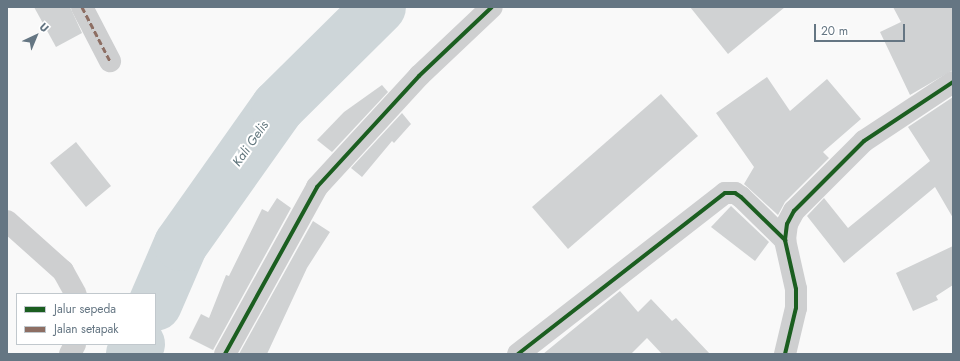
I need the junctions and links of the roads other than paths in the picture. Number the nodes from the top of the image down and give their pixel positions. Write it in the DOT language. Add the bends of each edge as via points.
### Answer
graph roads {
  1 [pos="82,7"];
  2 [pos="492,7"];
  3 [pos="110,61"];
  4 [pos="953,82"];
  5 [pos="7,221"];
  6 [pos="785,240"];
  7 [pos="75,293"];
  8 [pos="74,345"];
  9 [pos="70,354"];
  10 [pos="225,354"];
  11 [pos="518,354"];
  12 [pos="785,354"];
  1 -- 3 [label="street"];
  2 -- 10 [label="street" via="420,76 317,187"];
  4 -- 6 [label="street" via="864,141 794,211 787,224"];
  5 -- 7 [label="street" via="63,271"];
  6 -- 11 [label="street" via="741,197 735,193 725,192"];
  6 -- 12 [label="street" via="796,289 796,308"];
  8 -- 9 [label="street"];
}
